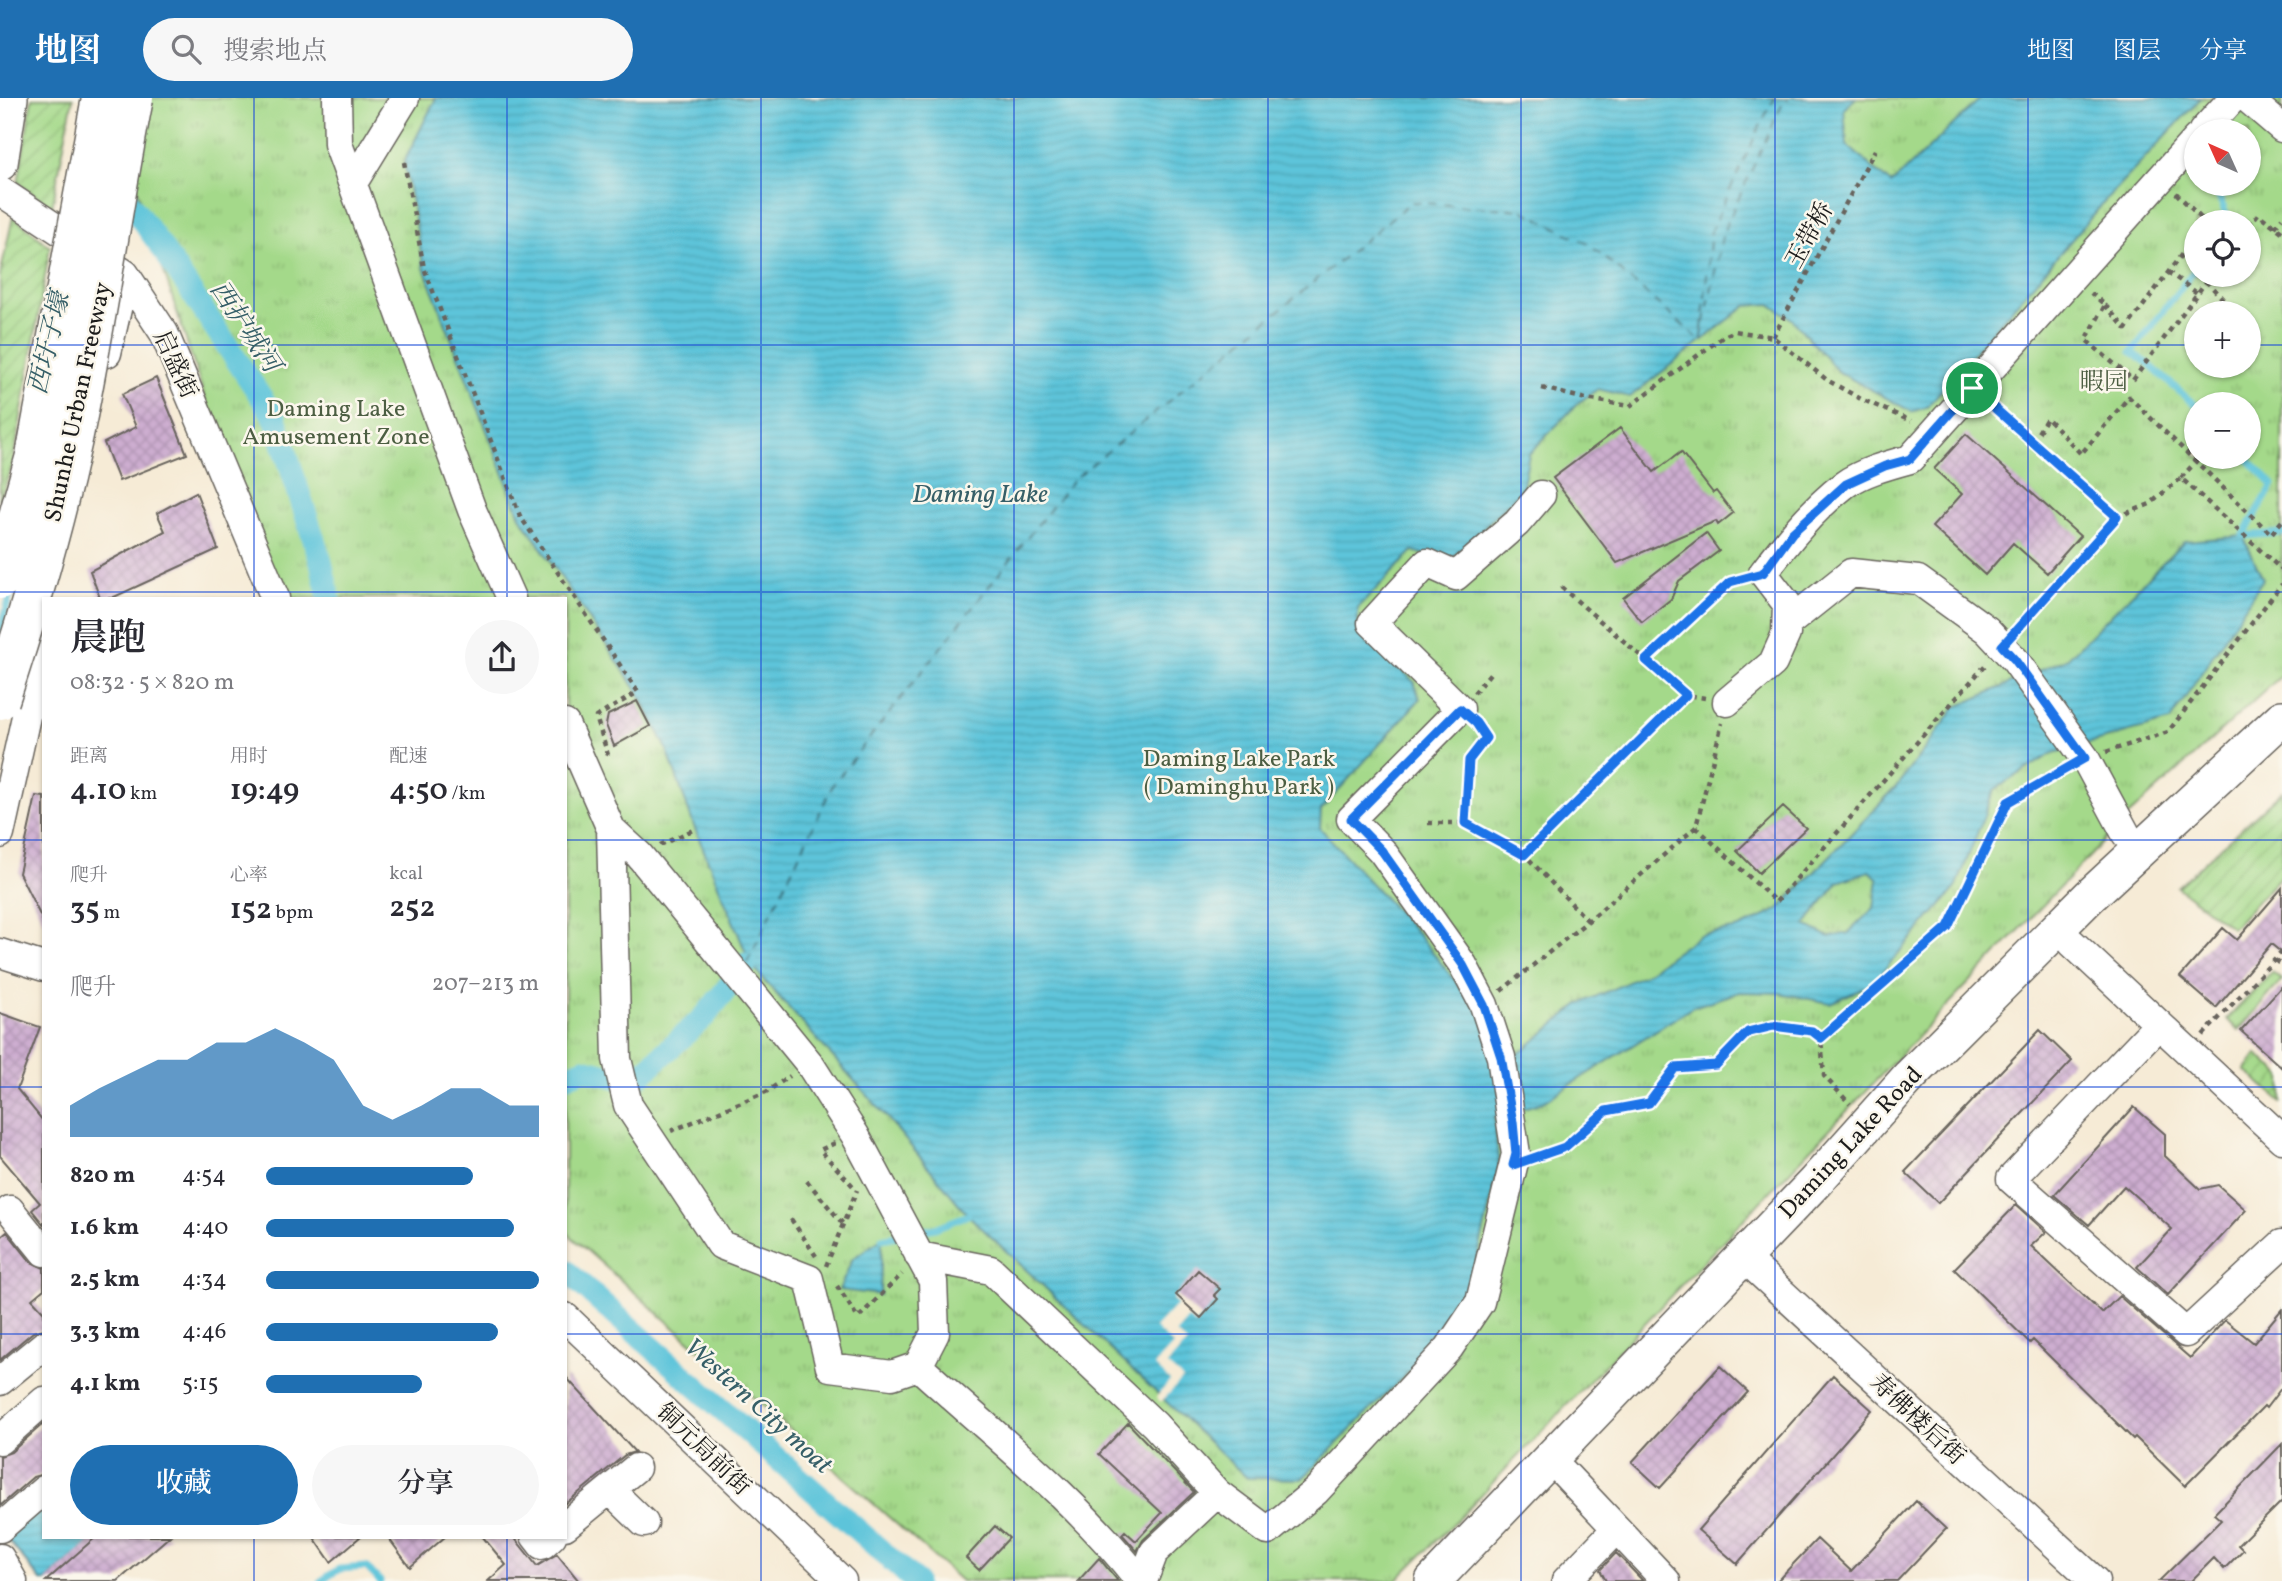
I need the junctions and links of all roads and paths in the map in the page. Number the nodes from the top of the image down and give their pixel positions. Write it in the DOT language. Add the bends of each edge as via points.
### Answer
graph roads {
  1 [pos="10,98"];
  2 [pos="101,98"];
  3 [pos="134,98"];
  4 [pos="337,98"];
  5 [pos="405,98"];
  6 [pos="2233,98"];
  7 [pos="2247,98"];
  8 [pos="2214,119"];
  9 [pos="2282,128"];
  10 [pos="1875,150"];
  11 [pos="2184,152"];
  12 [pos="404,162"];
  13 [pos="0,163"];
  14 [pos="2161,178"];
  15 [pos="352,183"];
  16 [pos="0,191"];
  17 [pos="2194,210"];
  18 [pos="2261,216"];
  19 [pos="2282,218"];
  20 [pos="2275,227"];
  21 [pos="2282,232"];
  22 [pos="2184,250"];
  23 [pos="2168,272"];
  24 [pos="125,274"];
  25 [pos="2073,276"];
  26 [pos="2202,287"];
  27 [pos="2212,287"];
  28 [pos="2197,293"];
  29 [pos="2225,301"];
  30 [pos="2105,305"];
  31 [pos="1773,337"];
  32 [pos="1542,388"];
  33 [pos="1972,388"];
  34 [pos="1934,431"];
  35 [pos="2033,441"];
  36 [pos="2184,446"];
  37 [pos="2189,469"];
  38 [pos="2207,469"];
  39 [pos="2181,478"];
  40 [pos="1541,495"];
  41 [pos="2117,517"];
  42 [pos="2282,521"];
  43 [pos="2282,570"];
  44 [pos="1763,573"];
  45 [pos="0,580"];
  46 [pos="2282,584"];
  47 [pos="1561,587"];
  48 [pos="52,597"];
  49 [pos="275,597"];
  50 [pos="510,597"];
  51 [pos="1787,624"];
  52 [pos="42,644"];
  53 [pos="2008,653"];
  54 [pos="1646,660"];
  55 [pos="1686,695"];
  56 [pos="0,700"];
  57 [pos="1727,702"];
  58 [pos="1460,709"];
  59 [pos="2282,718"];
  60 [pos="567,729"];
  61 [pos="2282,741"];
  62 [pos="2085,758"];
  63 [pos="612,767"];
  64 [pos="1428,823"];
  65 [pos="1465,823"];
  66 [pos="1696,827"];
  67 [pos="611,829"];
  68 [pos="695,829"];
  69 [pos="0,834"];
  70 [pos="2126,834"];
  71 [pos="639,855"];
  72 [pos="1524,855"];
  73 [pos="1588,921"];
  74 [pos="2072,943"];
  75 [pos="2282,951"];
  76 [pos="0,953"];
  77 [pos="2275,960"];
  78 [pos="42,966"];
  79 [pos="2282,966"];
  80 [pos="1484,1005"];
  81 [pos="2159,1024"];
  82 [pos="1821,1038"];
  83 [pos="2188,1051"];
  84 [pos="809,1063"];
  85 [pos="1851,1106"];
  86 [pos="651,1139"];
  87 [pos="2282,1139"];
  88 [pos="1513,1165"];
  89 [pos="807,1181"];
  90 [pos="857,1190"];
  91 [pos="3,1209"];
  92 [pos="791,1219"];
  93 [pos="844,1224"];
  94 [pos="2282,1244"];
  95 [pos="42,1250"];
  96 [pos="917,1252"];
  97 [pos="1748,1263"];
  98 [pos="817,1274"];
  99 [pos="567,1319"];
  100 [pos="42,1347"];
  101 [pos="918,1366"];
  102 [pos="0,1381"];
  103 [pos="42,1403"];
  104 [pos="0,1440"];
  105 [pos="636,1468"];
  106 [pos="1563,1472"];
  107 [pos="610,1490"];
  108 [pos="42,1492"];
  109 [pos="1217,1493"];
  110 [pos="644,1523"];
  111 [pos="567,1524"];
  112 [pos="0,1528"];
  113 [pos="1616,1530"];
  114 [pos="0,1558"];
  115 [pos="13,1581"];
  116 [pos="842,1581"];
  117 [pos="1142,1581"];
  118 [pos="1433,1581"];
  119 [pos="1461,1581"];
  120 [pos="1566,1581"];
  121 [pos="1666,1581"];
  122 [pos="2095,1581"];
  1 -- 13 [label="main road"];
  2 -- 45 [label="highway, Shunhe Urban Freeway, bridge" via="35,456"];
  3 -- 56 [label="highway, Shunhe Urban Freeway, bridge" via="72,445 29,612"];
  4 -- 15 [label="street" via="338,144"];
  5 -- 15 [label="street"];
  6 -- 8 [label="street"];
  7 -- 9 [label="street"];
  10 -- 31 [label="path, 玉带桥"];
  11 -- 14 [label="street"];
  12 -- 63 [label="path" via="424,268 520,516 638,692 596,718"];
  14 -- 17 [label="path"];
  14 -- 25 [label="street"];
  15 -- 50 [label="street" via="472,510"];
  16 -- 24 [label="street, 启盛街, bridge"];
  18 -- 20 [label="path"];
  19 -- 20 [label="path"];
  20 -- 21 [label="path"];
  22 -- 23 [label="path"];
  23 -- 28 [label="path"];
  23 -- 30 [label="path" via="2126,329"];
  24 -- 48 [label="street"];
  24 -- 49 [label="street, 启盛街" via="164,333"];
  25 -- 30 [label="path"];
  25 -- 33 [label="street"];
  26 -- 28 [label="path"];
  27 -- 29 [label="path"];
  28 -- 30 [label="path" via="2133,380 2086,340"];
  31 -- 32 [label="path" via="1735,331 1724,336 1630,407"];
  31 -- 34 [label="path" via="1827,380"];
  33 -- 34 [label="street"];
  33 -- 35 [label="path"];
  34 -- 44 [label="street" via="1910,459 1846,484 1792,533"];
  35 -- 36 [label="path" via="2048,418 2081,454 2129,397"];
  35 -- 41 [label="path"];
  37 -- 39 [label="path"];
  38 -- 42 [label="path" via="2271,534"];
  39 -- 41 [label="path" via="2150,504"];
  39 -- 43 [label="path"];
  40 -- 58 [label="street" via="1517,523 1456,576 1427,563 1372,623"];
  41 -- 53 [label="path"];
  44 -- 51 [label="street" via="1787,604"];
  44 -- 54 [label="path" via="1730,582"];
  46 -- 62 [label="path" via="2168,732"];
  47 -- 54 [label="path"];
  51 -- 53 [label="street" via="1851,573 1918,580 1987,631"];
  51 -- 57 [label="street" via="1773,663"];
  52 -- 69 [label="street"];
  53 -- 62 [label="street"];
  53 -- 66 [label="path" via="1776,902"];
  54 -- 55 [label="path"];
  55 -- 57 [label="path"];
  55 -- 72 [label="path"];
  57 -- 66 [label="path"];
  58 -- 65 [label="path" via="1486,738 1469,760"];
  58 -- 80 [label="street" via="1351,819 1382,851 1463,965"];
  59 -- 97 [label="main road, Daming Lake Road" via="2157,832 1910,1076"];
  60 -- 67 [label="street"];
  61 -- 74 [label="main road, Daming Lake Road"];
  62 -- 70 [label="street"];
  62 -- 82 [label="path" via="2008,802 1948,927"];
  64 -- 65 [label="path"];
  65 -- 72 [label="path"];
  66 -- 73 [label="path"];
  67 -- 71 [label="street"];
  67 -- 86 [label="street" via="617,1059 628,1105"];
  68 -- 71 [label="path"];
  71 -- 84 [label="street"];
  72 -- 73 [label="path"];
  73 -- 80 [label="path"];
  74 -- 81 [label="street"];
  74 -- 97 [label="main road, Daming Lake Road"];
  75 -- 77 [label="path"];
  76 -- 78 [label="street"];
  77 -- 79 [label="path"];
  77 -- 83 [label="path"];
  80 -- 88 [label="street" via="1501,1057 1513,1122"];
  81 -- 83 [label="street"];
  81 -- 94 [label="street" via="2011,1179 2186,1333"];
  82 -- 85 [label="path" via="1824,1076"];
  82 -- 88 [label="path" via="1812,1031 1773,1026 1748,1032 1716,1065 1675,1068 1649,1103 1606,1111 1565,1147"];
  83 -- 87 [label="street"];
  84 -- 86 [label="path" via="766,1092"];
  84 -- 96 [label="street" via="855,1135"];
  86 -- 98 [label="street" via="721,1245"];
  88 -- 109 [label="street" via="1480,1302 1449,1348 1316,1491 1268,1531"];
  89 -- 93 [label="path"];
  90 -- 93 [label="path"];
  91 -- 95 [label="street"];
  92 -- 98 [label="path"];
  93 -- 98 [label="path"];
  96 -- 98 [label="path" via="859,1318"];
  96 -- 101 [label="street" via="933,1281 935,1333"];
  96 -- 109 [label="street" via="991,1270 1155,1425"];
  97 -- 106 [label="main road, Daming Lake Road"];
  97 -- 118 [label="main road, Daming Lake Road"];
  97 -- 122 [label="street, 寿佛楼后街"];
  98 -- 101 [label="street" via="830,1367 892,1375"];
  99 -- 116 [label="street, 铜元局前街"];
  100 -- 102 [label="street"];
  101 -- 117 [label="street" via="1054,1489"];
  103 -- 104 [label="street"];
  105 -- 107 [label="street"];
  106 -- 113 [label="street"];
  106 -- 119 [label="main road, Daming Lake Road"];
  107 -- 110 [label="street"];
  107 -- 111 [label="street"];
  108 -- 112 [label="street"];
  109 -- 117 [label="street" via="1154,1552"];
  113 -- 120 [label="street"];
  113 -- 121 [label="street"];
  114 -- 115 [label="street"];
}
